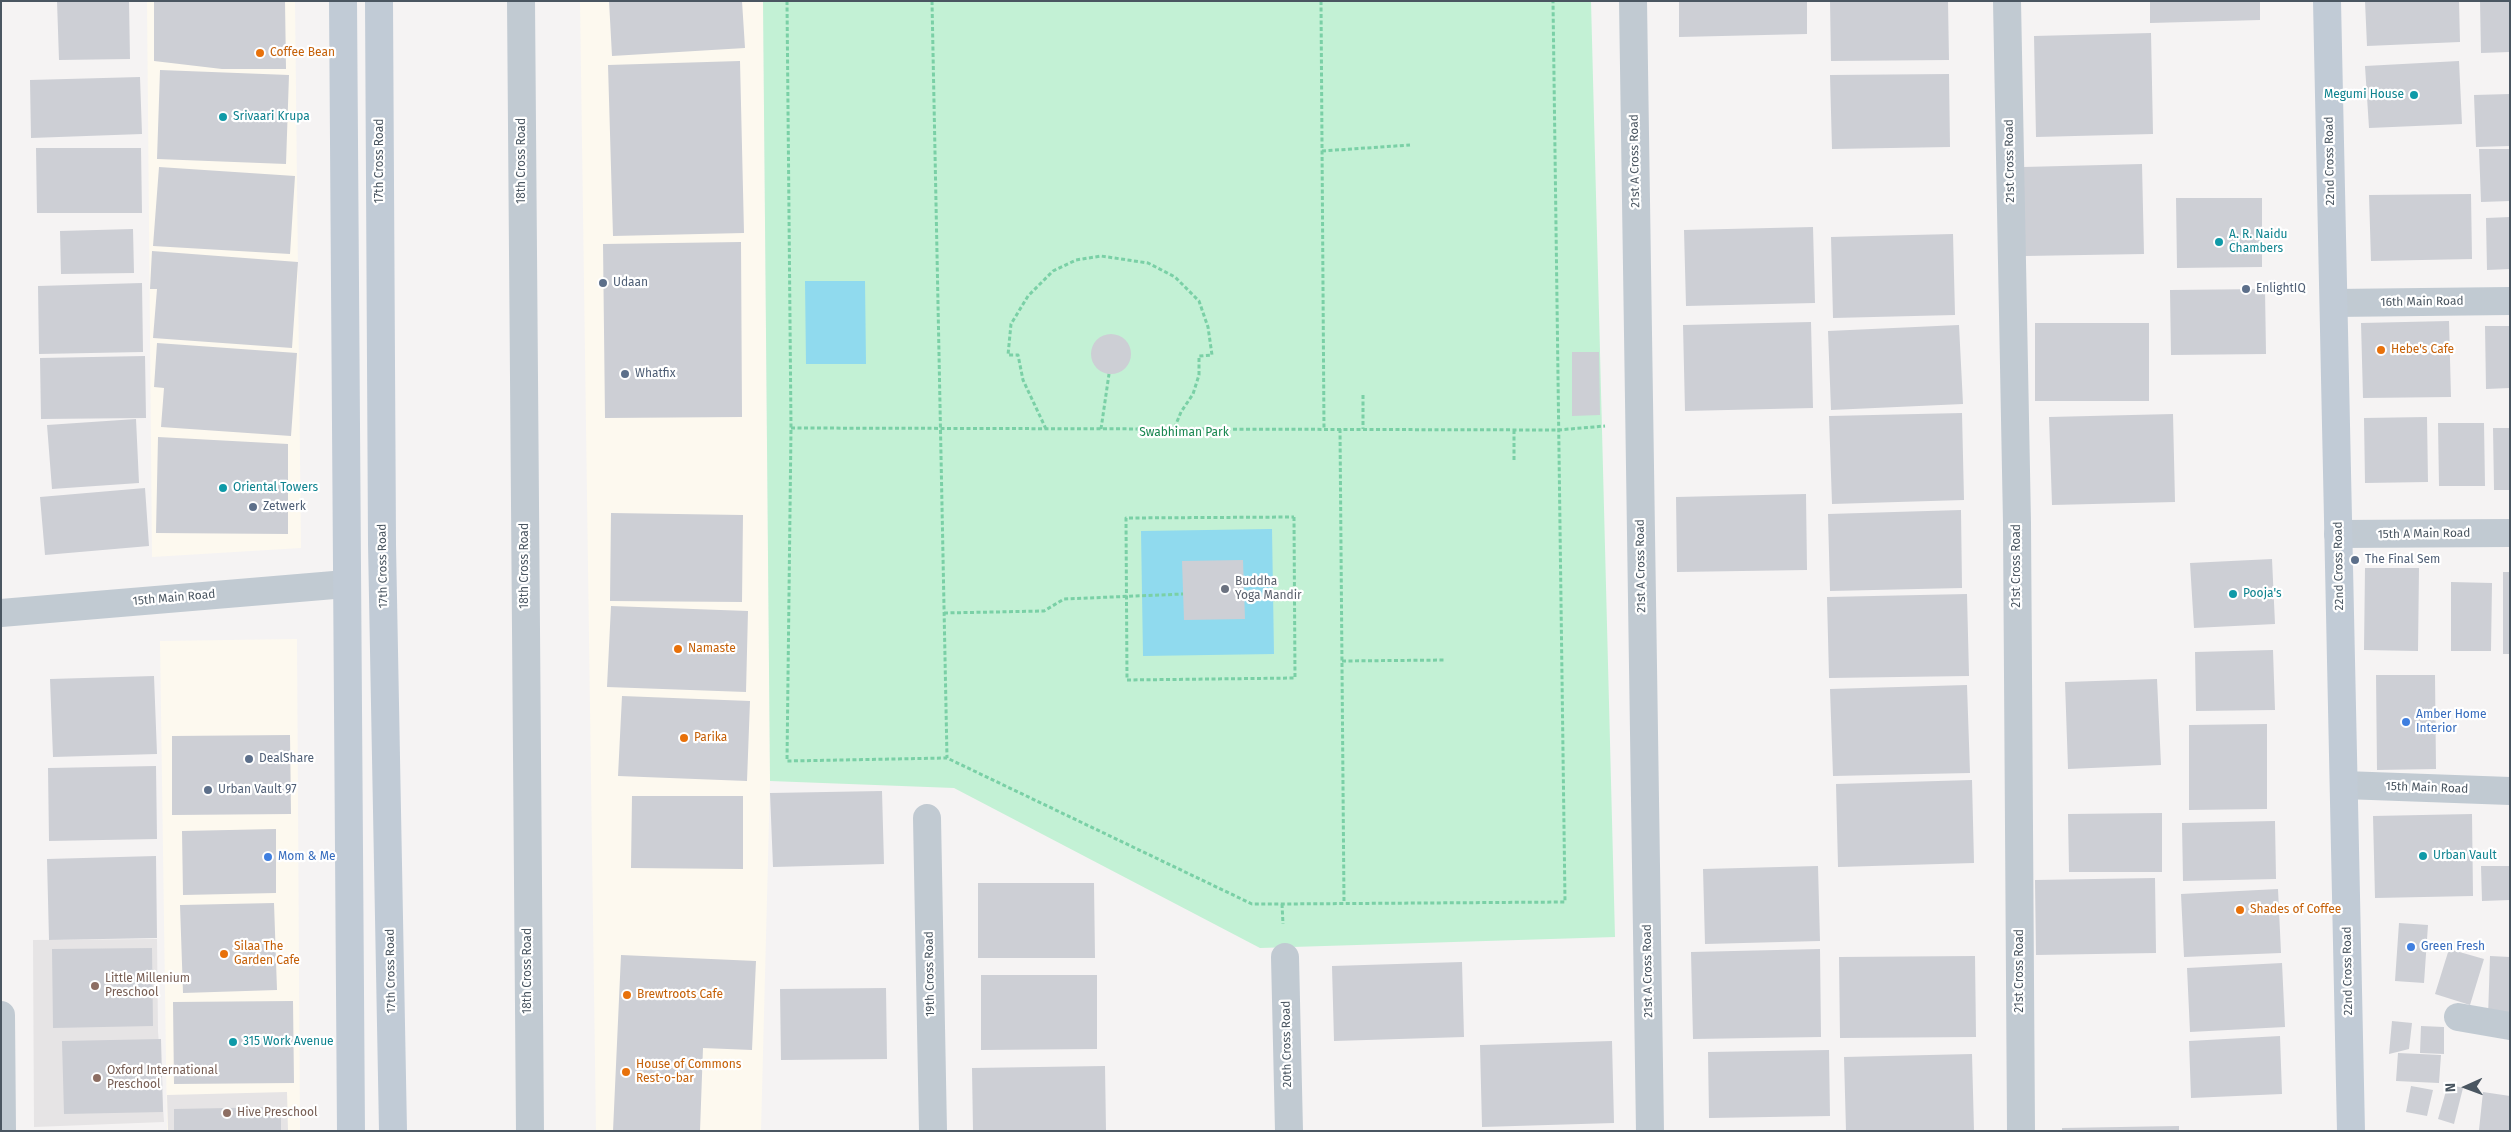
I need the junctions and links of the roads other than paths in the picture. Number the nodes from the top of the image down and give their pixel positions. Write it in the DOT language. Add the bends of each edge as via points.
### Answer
graph roads {
  1 [pos="343,1"];
  2 [pos="379,1"];
  3 [pos="521,1"];
  4 [pos="1633,1"];
  5 [pos="2006,1"];
  6 [pos="2327,1"];
  7 [pos="2510,301"];
  8 [pos="2334,303"];
  9 [pos="2510,533"];
  10 [pos="2338,534"];
  11 [pos="346,584"];
  12 [pos="1,613"];
  13 [pos="2344,786"];
  14 [pos="2510,791"];
  15 [pos="927,818"];
  16 [pos="1285,957"];
  17 [pos="1,1015"];
  18 [pos="2458,1017"];
  19 [pos="2510,1026"];
  20 [pos="2,1131"];
  21 [pos="351,1131"];
  22 [pos="393,1131"];
  23 [pos="530,1131"];
  24 [pos="933,1131"];
  25 [pos="1289,1131"];
  26 [pos="1650,1131"];
  27 [pos="2021,1131"];
  28 [pos="2351,1131"];
  1 -- 11 [label="main road"];
  2 -- 22 [label="main road, 17th Cross Road" via="382,544"];
  3 -- 23 [label="street, 18th Cross Road"];
  4 -- 26 [label="street, 21st A Cross Road"];
  5 -- 27 [label="street, 21st Cross Road" via="2017,523"];
  6 -- 8 [label="main road, 22nd Cross Road"];
  7 -- 8 [label="street, 16th Main Road"];
  8 -- 10 [label="main road, 22nd Cross Road"];
  9 -- 10 [label="street, 15th A Main Road"];
  10 -- 13 [label="main road, 22nd Cross Road"];
  11 -- 12 [label="street, 15th Main Road"];
  11 -- 21 [label="main road"];
  13 -- 14 [label="street, 15th Main Road"];
  13 -- 28 [label="main road, 22nd Cross Road"];
  15 -- 24 [label="street, 19th Cross Road"];
  16 -- 25 [label="street, 20th Cross Road"];
  17 -- 20 [label="street"];
  18 -- 19 [label="street"];
}
